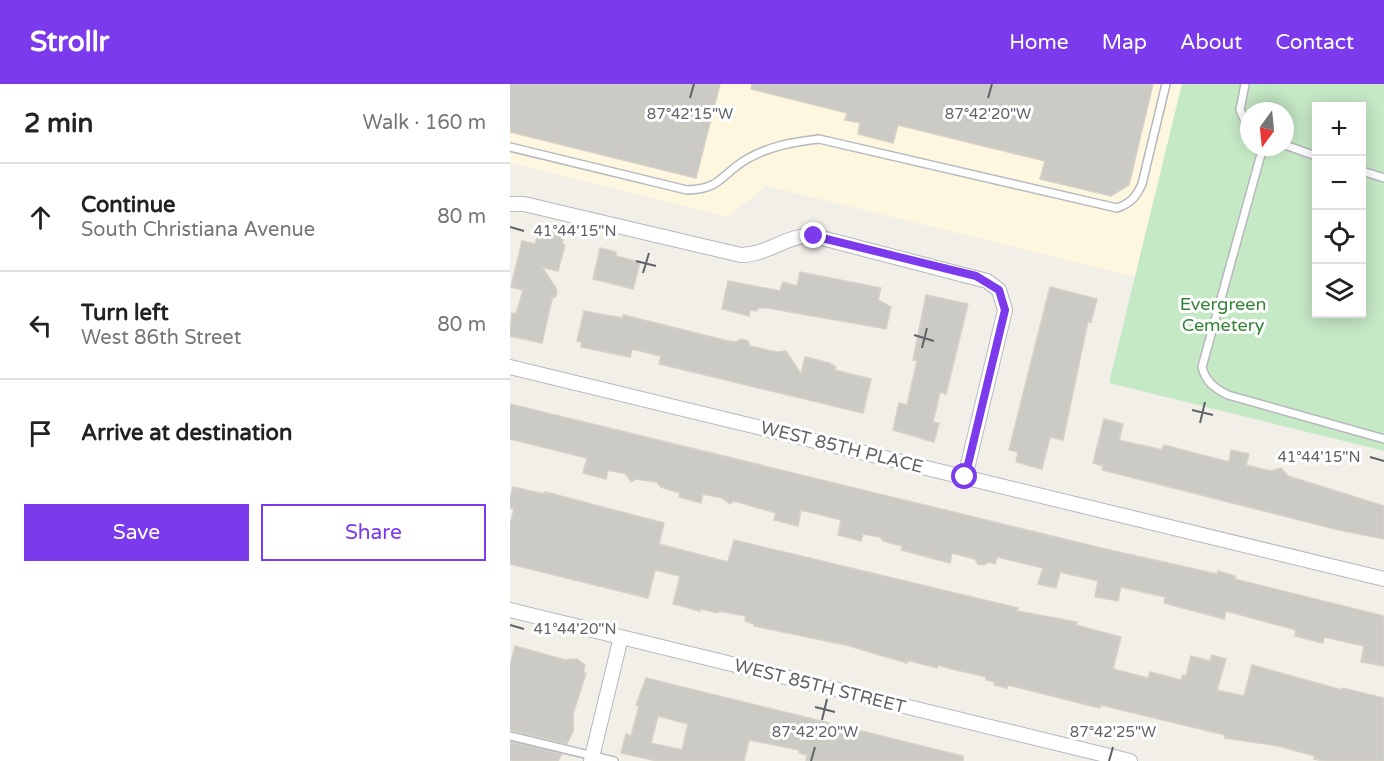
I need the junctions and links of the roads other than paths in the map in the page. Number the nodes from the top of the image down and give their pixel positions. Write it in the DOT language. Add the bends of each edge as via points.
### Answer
graph roads {
  1 [pos="1166,84"];
  2 [pos="1245,84"];
  3 [pos="1242,102"];
  4 [pos="510,147"];
  5 [pos="1294,148"];
  6 [pos="1312,154"];
  7 [pos="1261,156"];
  8 [pos="1366,172"];
  9 [pos="1384,178"];
  10 [pos="510,204"];
  11 [pos="510,367"];
  12 [pos="1384,439"];
  13 [pos="965,477"];
  14 [pos="1384,579"];
  15 [pos="510,610"];
  16 [pos="621,637"];
  17 [pos="510,736"];
  18 [pos="591,758"];
  19 [pos="1114,759"];
  20 [pos="614,761"];
  21 [pos="1130,761"];
  1 -- 4 [label="lane" via="1142,184 1137,196 1117,208 819,139 763,150 744,160 715,185 687,190"];
  2 -- 3 [label="lane"];
  5 -- 6 [label="lane"];
  7 -- 12 [label="lane" via="1202,367 1205,376 1216,389 1228,395"];
  8 -- 9 [label="lane"];
  10 -- 13 [label="street" via="524,204 741,255 768,251 799,235 814,236 976,276 999,290 1005,310"];
  11 -- 13 [label="street, WEST 85TH PLACE"];
  13 -- 14 [label="street, WEST 85TH PLACE"];
  15 -- 16 [label="street, WEST 85TH STREET"];
  16 -- 18 [label="street"];
  16 -- 19 [label="street, WEST 85TH STREET"];
  17 -- 18 [label="lane"];
  18 -- 20 [label="lane"];
  19 -- 21 [label="street, WEST 85TH STREET"];
}
